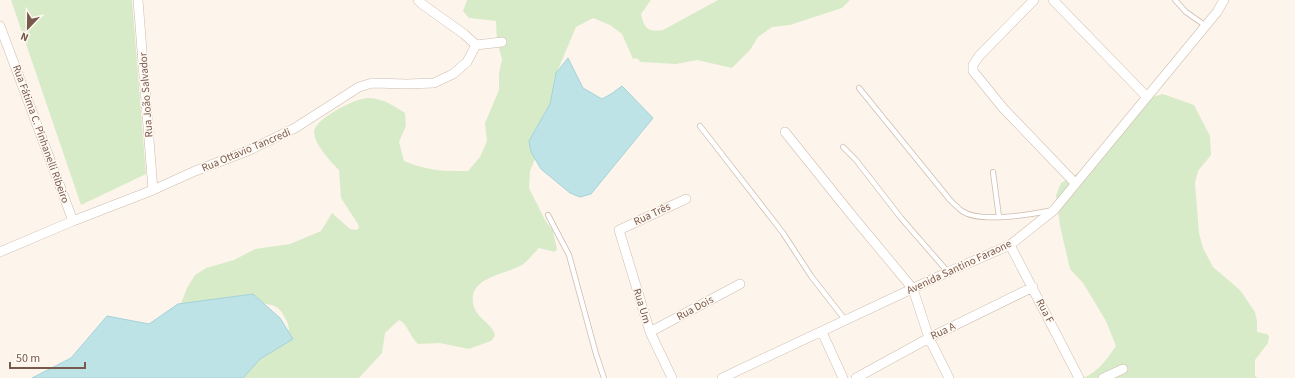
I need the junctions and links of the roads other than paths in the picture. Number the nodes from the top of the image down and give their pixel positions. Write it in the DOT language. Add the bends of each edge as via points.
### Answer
graph roads {
  1 [pos="138,0"];
  2 [pos="418,0"];
  3 [pos="1034,0"];
  4 [pos="1053,0"];
  5 [pos="1175,0"];
  6 [pos="1224,0"];
  7 [pos="0,26"];
  8 [pos="1206,26"];
  9 [pos="502,42"];
  10 [pos="476,45"];
  11 [pos="859,88"];
  12 [pos="1147,96"];
  13 [pos="700,126"];
  14 [pos="785,132"];
  15 [pos="843,147"];
  16 [pos="993,172"];
  17 [pos="1076,183"];
  18 [pos="153,190"];
  19 [pos="686,199"];
  20 [pos="1054,210"];
  21 [pos="548,215"];
  22 [pos="999,217"];
  23 [pos="73,221"];
  24 [pos="619,230"];
  25 [pos="1010,245"];
  26 [pos="0,252"];
  27 [pos="948,272"];
  28 [pos="740,284"];
  29 [pos="1033,287"];
  30 [pos="913,289"];
  31 [pos="846,321"];
  32 [pos="650,332"];
  33 [pos="822,332"];
  34 [pos="929,338"];
  35 [pos="1123,369"];
  36 [pos="604,378"];
  37 [pos="672,378"];
  38 [pos="722,378"];
  39 [pos="843,378"];
  40 [pos="856,378"];
  41 [pos="949,378"];
  42 [pos="1079,378"];
  43 [pos="1103,378"];
  1 -- 18 [label="street, Rua João Salvador"];
  2 -- 10 [label="street"];
  3 -- 17 [label="street" via="979,56 973,65 973,71 1003,108"];
  4 -- 12 [label="street"];
  5 -- 8 [label="lane" via="1186,12"];
  6 -- 8 [label="street, Avenida Santino Faraone"];
  7 -- 23 [label="street, Rua Fátima C. Pinhanelli Ribeiro"];
  8 -- 12 [label="street, Avenida Santino Faraone"];
  9 -- 10 [label="street"];
  10 -- 18 [label="street, Rua Ottavio Tancredi" via="468,62 453,74 434,83 372,83 359,87 295,128 250,150"];
  11 -- 22 [label="lane" via="950,200 963,212 979,217"];
  12 -- 17 [label="street, Avenida Santino Faraone"];
  13 -- 31 [label="lane"];
  14 -- 30 [label="street"];
  15 -- 27 [label="lane"];
  16 -- 22 [label="lane"];
  17 -- 20 [label="street, Avenida Santino Faraone"];
  18 -- 23 [label="street, Rua Ottavio Tancredi"];
  19 -- 24 [label="street, Rua Três"];
  20 -- 22 [label="lane" via="1026,216"];
  20 -- 25 [label="street, Avenida Santino Faraone"];
  21 -- 36 [label="lane" via="570,255"];
  23 -- 26 [label="street, Rua Ottavio Tancredi"];
  24 -- 32 [label="street, Rua Um"];
  25 -- 27 [label="street, Avenida Santino Faraone"];
  25 -- 29 [label="street, Rua F"];
  27 -- 30 [label="street, Avenida Santino Faraone"];
  28 -- 32 [label="street, Rua Dois"];
  29 -- 34 [label="street, Rua A"];
  29 -- 42 [label="street, Rua F"];
  30 -- 31 [label="street, Avenida Santino Faraone"];
  30 -- 34 [label="street"];
  31 -- 33 [label="street, Avenida Santino Faraone"];
  32 -- 37 [label="street, Rua Um"];
  33 -- 38 [label="street, Avenida Santino Faraone"];
  33 -- 39 [label="street"];
  34 -- 40 [label="street, Rua A"];
  34 -- 41 [label="street"];
  35 -- 43 [label="street"];
}
